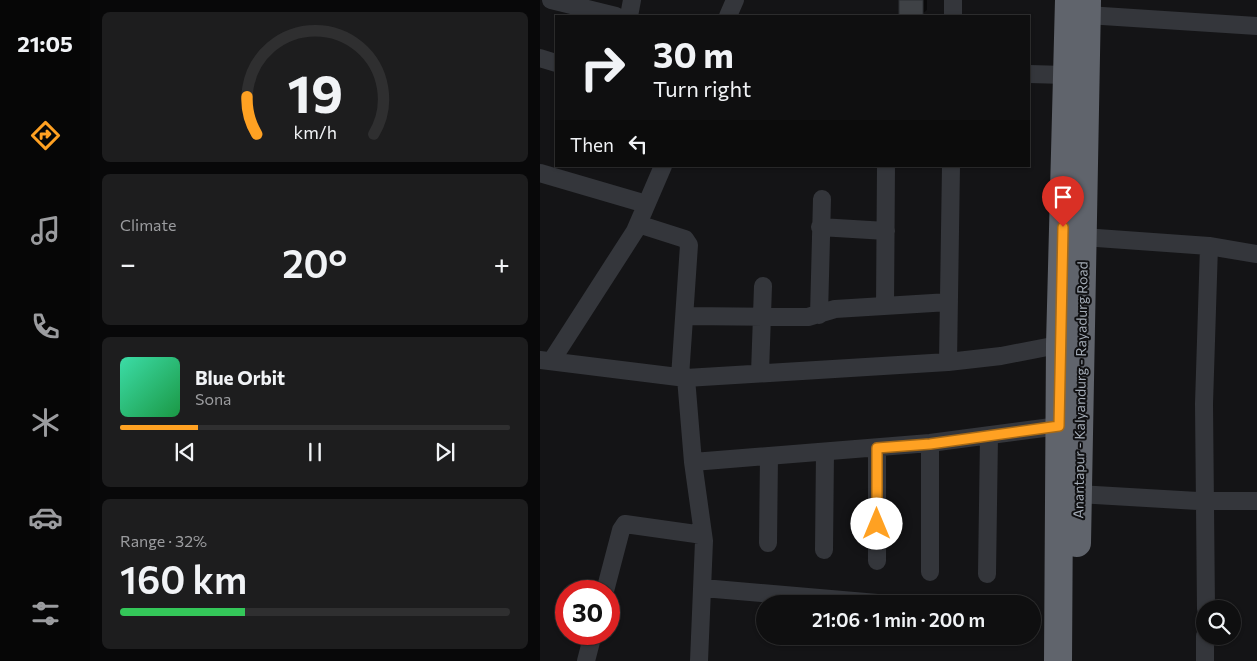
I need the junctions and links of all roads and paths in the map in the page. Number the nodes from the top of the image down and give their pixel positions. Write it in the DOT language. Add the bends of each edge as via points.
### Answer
graph roads {
  1 [pos="551,0"];
  2 [pos="632,0"];
  3 [pos="735,0"];
  4 [pos="953,0"];
  5 [pos="1081,5"];
  6 [pos="612,15"];
  7 [pos="629,15"];
  8 [pos="728,15"];
  9 [pos="953,15"];
  10 [pos="1257,26"];
  11 [pos="540,58"];
  12 [pos="555,63"];
  13 [pos="1030,74"];
  14 [pos="1066,75"];
  15 [pos="663,167"];
  16 [pos="886,167"];
  17 [pos="951,167"];
  18 [pos="540,173"];
  19 [pos="822,200"];
  20 [pos="646,204"];
  21 [pos="638,224"];
  22 [pos="820,227"];
  23 [pos="886,231"];
  24 [pos="1083,237"];
  25 [pos="1209,246"];
  26 [pos="1257,254"];
  27 [pos="763,286"];
  28 [pos="949,302"];
  29 [pos="885,306"];
  30 [pos="819,315"];
  31 [pos="685,316"];
  32 [pos="762,317"];
  33 [pos="1070,343"];
  34 [pos="546,360"];
  35 [pos="948,362"];
  36 [pos="760,373"];
  37 [pos="683,378"];
  38 [pos="1059,426"];
  39 [pos="989,436"];
  40 [pos="930,444"];
  41 [pos="877,448"];
  42 [pos="825,452"];
  43 [pos="770,456"];
  44 [pos="693,462"];
  45 [pos="1078,494"];
  46 [pos="1206,501"];
  47 [pos="1257,501"];
  48 [pos="703,535"];
  49 [pos="768,543"];
  50 [pos="824,550"];
  51 [pos="877,561"];
  52 [pos="930,572"];
  53 [pos="987,574"];
  54 [pos="608,580"];
  55 [pos="703,588"];
  56 [pos="784,595"];
  57 [pos="1206,600"];
  58 [pos="590,645"];
  59 [pos="1206,645"];
  60 [pos="586,661"];
  61 [pos="699,661"];
  62 [pos="1058,661"];
  63 [pos="1075,661"];
  64 [pos="1205,661"];
  1 -- 6 [label="street"];
  2 -- 7 [label="street"];
  3 -- 8 [label="street"];
  4 -- 9 [label="street"];
  5 -- 10 [label="street"];
  5 -- 14 [label="highway, Anantapur - Kalyandurg - Rayadurg Road"];
  5 -- 24 [label="highway, Anantapur - Kalyandurg - Rayadurg Road"];
  11 -- 12 [label="street"];
  13 -- 14 [label="street"];
  14 -- 33 [label="highway, Anantapur - Kalyandurg - Rayadurg Road"];
  15 -- 20 [label="street"];
  16 -- 23 [label="street"];
  17 -- 28 [label="street"];
  18 -- 20 [label="street"];
  19 -- 22 [label="street"];
  20 -- 21 [label="street"];
  21 -- 31 [label="street" via="688,242"];
  21 -- 34 [label="street"];
  22 -- 23 [label="street"];
  22 -- 30 [label="street"];
  23 -- 29 [label="street"];
  24 -- 25 [label="street"];
  24 -- 33 [label="highway, Anantapur - Kalyandurg - Rayadurg Road"];
  25 -- 26 [label="street"];
  25 -- 46 [label="street" via="1204,404"];
  27 -- 32 [label="street"];
  28 -- 29 [label="street"];
  28 -- 35 [label="street"];
  29 -- 30 [label="street" via="836,309"];
  30 -- 32 [label="street"];
  31 -- 32 [label="street"];
  31 -- 37 [label="street"];
  32 -- 36 [label="street"];
  33 -- 35 [label="street"];
  33 -- 38 [label="highway, Anantapur - Kalyandurg - Rayadurg Road"];
  33 -- 45 [label="highway, Anantapur - Kalyandurg - Rayadurg Road"];
  34 -- 37 [label="street"];
  35 -- 36 [label="street"];
  36 -- 37 [label="street"];
  37 -- 44 [label="street"];
  38 -- 39 [label="street"];
  38 -- 62 [label="highway, Anantapur - Kalyandurg - Rayadurg Road"];
  39 -- 40 [label="street"];
  39 -- 53 [label="street"];
  40 -- 41 [label="street"];
  40 -- 52 [label="street"];
  41 -- 42 [label="street"];
  41 -- 51 [label="street"];
  42 -- 43 [label="street"];
  42 -- 50 [label="street"];
  43 -- 44 [label="street"];
  43 -- 49 [label="street"];
  44 -- 48 [label="street"];
  45 -- 46 [label="street"];
  45 -- 63 [label="highway, Anantapur - Kalyandurg - Rayadurg Road"];
  46 -- 47 [label="street"];
  46 -- 57 [label="street"];
  48 -- 54 [label="street" via="625,524"];
  48 -- 55 [label="street"];
  55 -- 56 [label="street"];
  55 -- 61 [label="street"];
  58 -- 60 [label="street"];
  59 -- 64 [label="street"];
}
